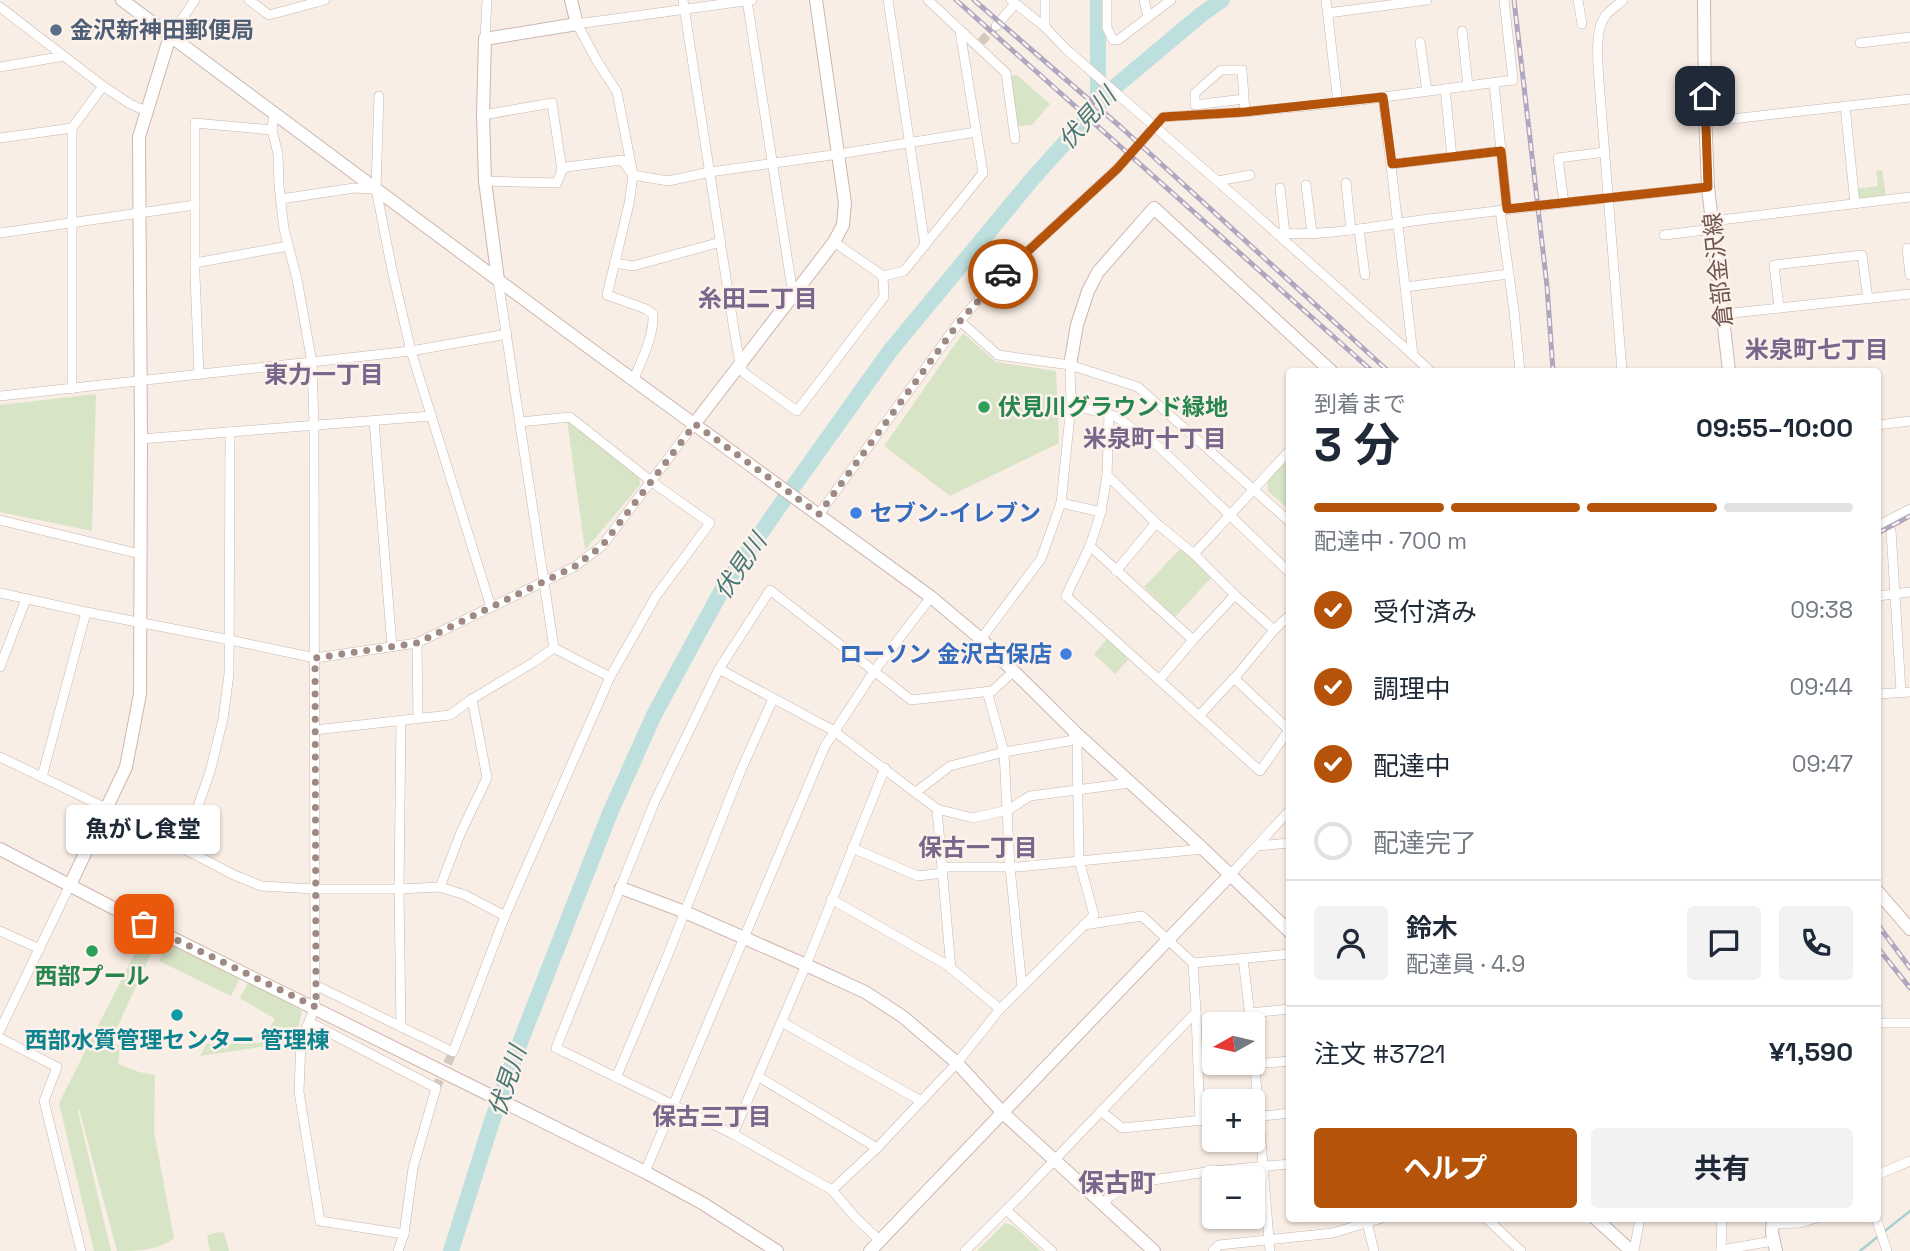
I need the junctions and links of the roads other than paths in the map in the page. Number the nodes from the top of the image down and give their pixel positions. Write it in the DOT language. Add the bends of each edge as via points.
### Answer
graph roads {
  1 [pos="122,0"];
  2 [pos="195,0"];
  3 [pos="249,0"];
  4 [pos="325,0"];
  5 [pos="487,0"];
  6 [pos="571,0"];
  7 [pos="749,0"];
  8 [pos="816,0"];
  9 [pos="888,0"];
  10 [pos="928,0"];
  11 [pos="1045,0"];
  12 [pos="1107,0"];
  13 [pos="1144,0"];
  14 [pos="1171,0"];
  15 [pos="1326,0"];
  16 [pos="1427,0"];
  17 [pos="1504,0"];
  18 [pos="1578,0"];
  19 [pos="1623,0"];
  20 [pos="1704,0"];
  21 [pos="1013,2"];
  22 [pos="684,5"];
  23 [pos="0,7"];
  24 [pos="1328,13"];
  25 [pos="1148,17"];
  26 [pos="577,24"];
  27 [pos="1581,24"];
  28 [pos="996,26"];
  29 [pos="1045,27"];
  30 [pos="960,31"];
  31 [pos="1462,31"];
  32 [pos="170,36"];
  33 [pos="1910,37"];
  34 [pos="485,40"];
  35 [pos="1420,42"];
  36 [pos="1860,43"];
  37 [pos="64,56"];
  38 [pos="0,67"];
  39 [pos="1494,83"];
  40 [pos="103,86"];
  41 [pos="1468,86"];
  42 [pos="1445,89"];
  43 [pos="1427,91"];
  44 [pos="379,96"];
  45 [pos="1383,97"];
  46 [pos="1244,99"];
  47 [pos="1910,99"];
  48 [pos="1338,103"];
  49 [pos="1845,106"];
  50 [pos="146,111"];
  51 [pos="1245,112"];
  52 [pos="274,113"];
  53 [pos="483,114"];
  54 [pos="1706,122"];
  55 [pos="72,128"];
  56 [pos="272,130"];
  57 [pos="976,132"];
  58 [pos="0,138"];
  59 [pos="1016,139"];
  60 [pos="909,144"];
  61 [pos="1501,151"];
  62 [pos="1605,152"];
  63 [pos="839,154"];
  64 [pos="1452,157"];
  65 [pos="773,163"];
  66 [pos="1392,164"];
  67 [pos="562,170"];
  68 [pos="710,172"];
  69 [pos="1250,175"];
  70 [pos="633,176"];
  71 [pos="485,181"];
  72 [pos="1218,181"];
  73 [pos="1346,183"];
  74 [pos="1306,185"];
  75 [pos="1708,187"];
  76 [pos="1280,188"];
  77 [pos="376,189"];
  78 [pos="1910,197"];
  79 [pos="1609,198"];
  80 [pos="281,199"];
  81 [pos="1564,203"];
  82 [pos="1855,204"];
  83 [pos="195,205"];
  84 [pos="1503,209"];
  85 [pos="140,212"];
  86 [pos="72,222"];
  87 [pos="1399,223"];
  88 [pos="1713,225"];
  89 [pos="1355,229"];
  90 [pos="0,233"];
  91 [pos="1281,233"];
  92 [pos="1312,233"];
  93 [pos="1664,235"];
  94 [pos="721,242"];
  95 [pos="834,242"];
  96 [pos="925,245"];
  97 [pos="288,246"];
  98 [pos="1907,248"];
  99 [pos="195,263"];
  100 [pos="614,263"];
  101 [pos="1509,274"];
  102 [pos="1365,275"];
  103 [pos="1910,275"];
  104 [pos="883,276"];
  105 [pos="499,280"];
  106 [pos="1405,287"];
  107 [pos="1910,294"];
  108 [pos="793,295"];
  109 [pos="1868,299"];
  110 [pos="1779,308"];
  111 [pos="1723,314"];
  112 [pos="960,321"];
  113 [pos="507,334"];
  114 [pos="411,352"];
  115 [pos="1413,355"];
  116 [pos="312,363"];
  117 [pos="740,364"];
  118 [pos="1070,365"];
  119 [pos="1328,368"];
  120 [pos="1427,368"];
  121 [pos="1520,368"];
  122 [pos="1622,368"];
  123 [pos="1729,368"];
  124 [pos="199,375"];
  125 [pos="634,379"];
  126 [pos="139,382"];
  127 [pos="72,389"];
  128 [pos="0,396"];
  129 [pos="1071,405"];
  130 [pos="1109,414"];
  131 [pos="431,416"];
  132 [pos="374,421"];
  133 [pos="1910,421"];
  134 [pos="520,422"];
  135 [pos="695,424"];
  136 [pos="1881,425"];
  137 [pos="314,426"];
  138 [pos="230,432"];
  139 [pos="141,439"];
  140 [pos="1286,454"];
  141 [pos="1107,475"];
  142 [pos="652,482"];
  143 [pos="1254,488"];
  144 [pos="1061,503"];
  145 [pos="1910,509"];
  146 [pos="816,512"];
  147 [pos="1101,512"];
  148 [pos="1230,514"];
  149 [pos="1286,518"];
  150 [pos="0,520"];
  151 [pos="1156,523"];
  152 [pos="1881,524"];
  153 [pos="1891,531"];
  154 [pos="1090,546"];
  155 [pos="140,554"];
  156 [pos="1194,554"];
  157 [pos="1286,569"];
  158 [pos="1116,571"];
  159 [pos="544,580"];
  160 [pos="1910,592"];
  161 [pos="0,593"];
  162 [pos="1894,594"];
  163 [pos="1235,595"];
  164 [pos="1881,596"];
  165 [pos="931,597"];
  166 [pos="26,598"];
  167 [pos="491,607"];
  168 [pos="86,612"];
  169 [pos="1286,619"];
  170 [pos="140,624"];
  171 [pos="1274,630"];
  172 [pos="981,639"];
  173 [pos="230,640"];
  174 [pos="1193,640"];
  175 [pos="417,643"];
  176 [pos="392,647"];
  177 [pos="554,648"];
  178 [pos="315,658"];
  179 [pos="0,667"];
  180 [pos="719,669"];
  181 [pos="875,670"];
  182 [pos="1013,671"];
  183 [pos="610,677"];
  184 [pos="1159,680"];
  185 [pos="1233,680"];
  186 [pos="987,691"];
  187 [pos="1906,692"];
  188 [pos="1881,694"];
  189 [pos="472,699"];
  190 [pos="773,699"];
  191 [pos="1199,716"];
  192 [pos="418,718"];
  193 [pos="401,720"];
  194 [pos="1286,727"];
  195 [pos="315,730"];
  196 [pos="834,732"];
  197 [pos="1286,734"];
  198 [pos="1078,735"];
  199 [pos="1004,752"];
  200 [pos="0,757"];
  201 [pos="885,768"];
  202 [pos="42,777"];
  203 [pos="1130,783"];
  204 [pos="1079,790"];
  205 [pos="915,792"];
  206 [pos="106,808"];
  207 [pos="937,809"];
  208 [pos="1008,810"];
  209 [pos="1286,814"];
  210 [pos="1286,843"];
  211 [pos="177,845"];
  212 [pos="1256,846"];
  213 [pos="852,848"];
  214 [pos="0,849"];
  215 [pos="1203,849"];
  216 [pos="1079,860"];
  217 [pos="1010,867"];
  218 [pos="942,870"];
  219 [pos="1230,875"];
  220 [pos="70,885"];
  221 [pos="440,887"];
  222 [pos="621,888"];
  223 [pos="315,889"];
  224 [pos="399,890"];
  225 [pos="1881,895"];
  226 [pos="831,899"];
  227 [pos="684,912"];
  228 [pos="505,916"];
  229 [pos="1084,925"];
  230 [pos="1286,928"];
  231 [pos="1910,929"];
  232 [pos="0,931"];
  233 [pos="743,938"];
  234 [pos="1168,939"];
  235 [pos="40,949"];
  236 [pos="1286,954"];
  237 [pos="1243,958"];
  238 [pos="1193,963"];
  239 [pos="806,965"];
  240 [pos="951,969"];
  241 [pos="315,985"];
  242 [pos="1022,986"];
  243 [pos="316,1007"];
  244 [pos="1000,1009"];
  245 [pos="1286,1010"];
  246 [pos="1196,1012"];
  247 [pos="1250,1012"];
  248 [pos="1265,1015"];
  249 [pos="309,1022"];
  250 [pos="782,1022"];
  251 [pos="1881,1023"];
  252 [pos="1910,1023"];
  253 [pos="401,1027"];
  254 [pos="0,1030"];
  255 [pos="0,1038"];
  256 [pos="1286,1061"];
  257 [pos="957,1063"];
  258 [pos="1265,1063"];
  259 [pos="616,1077"];
  260 [pos="760,1077"];
  261 [pos="921,1101"];
  262 [pos="673,1106"];
  263 [pos="1101,1111"];
  264 [pos="1003,1113"];
  265 [pos="1286,1114"];
  266 [pos="1265,1116"];
  267 [pos="1200,1121"];
  268 [pos="733,1134"];
  269 [pos="877,1148"];
  270 [pos="1261,1152"];
  271 [pos="1054,1160"];
  272 [pos="1910,1161"];
  273 [pos="1286,1164"];
  274 [pos="1263,1166"];
  275 [pos="1881,1171"];
  276 [pos="645,1172"];
  277 [pos="1202,1173"];
  278 [pos="1265,1187"];
  279 [pos="832,1190"];
  280 [pos="1103,1205"];
  281 [pos="1006,1210"];
  282 [pos="1362,1222"];
  283 [pos="1367,1222"];
  284 [pos="1490,1222"];
  285 [pos="1600,1222"];
  286 [pos="1639,1222"];
  287 [pos="1722,1222"];
  288 [pos="1773,1222"];
  289 [pos="1878,1223"];
  290 [pos="404,1234"];
  291 [pos="1270,1239"];
  292 [pos="880,1241"];
  293 [pos="1774,1246"];
  294 [pos="81,1251"];
  295 [pos="398,1251"];
  296 [pos="778,1251"];
  297 [pos="870,1251"];
  298 [pos="965,1251"];
  299 [pos="1052,1251"];
  300 [pos="1154,1251"];
  301 [pos="1213,1251"];
  302 [pos="1270,1251"];
  303 [pos="1374,1251"];
  304 [pos="1521,1251"];
  305 [pos="1633,1251"];
  306 [pos="1721,1251"];
  307 [pos="1887,1251"];
  1 -- 32 [label="street"];
  2 -- 32 [label="street"];
  3 -- 4 [label="street" via="269,15"];
  5 -- 34 [label="street"];
  6 -- 26 [label="street"];
  7 -- 22 [label="street"];
  7 -- 65 [label="street"];
  8 -- 63 [label="street"];
  9 -- 60 [label="street"];
  10 -- 30 [label="street"];
  11 -- 29 [label="street"];
  12 -- 25 [label="street" via="1107,28 1113,40"];
  13 -- 25 [label="street"];
  14 -- 25 [label="street"];
  15 -- 24 [label="street"];
  16 -- 24 [label="street"];
  17 -- 39 [label="street" via="1513,80"];
  18 -- 27 [label="street"];
  19 -- 62 [label="street" via="1606,15 1600,31"];
  20 -- 54 [label="street, 倉部金沢線"];
  21 -- 28 [label="street"];
  21 -- 29 [label="street"];
  22 -- 26 [label="street"];
  22 -- 68 [label="street"];
  23 -- 37 [label="street"];
  24 -- 48 [label="street"];
  26 -- 34 [label="street"];
  26 -- 70 [label="street" via="617,92"];
  29 -- 72 [label="street, bridge"];
  30 -- 57 [label="street"];
  30 -- 59 [label="street" via="1006,73"];
  31 -- 41 [label="street"];
  32 -- 50 [label="street"];
  32 -- 52 [label="street"];
  33 -- 36 [label="street"];
  34 -- 53 [label="street"];
  35 -- 43 [label="street"];
  37 -- 38 [label="street"];
  37 -- 40 [label="street"];
  39 -- 41 [label="street"];
  39 -- 61 [label="street"];
  40 -- 50 [label="street"];
  40 -- 55 [label="street"];
  41 -- 42 [label="street"];
  42 -- 43 [label="street"];
  42 -- 64 [label="street"];
  43 -- 45 [label="street"];
  44 -- 77 [label="street"];
  45 -- 48 [label="street"];
  45 -- 66 [label="street"];
  46 -- 46 [label="street" via="1242,70 1221,70 1195,93 1195,105"];
  46 -- 51 [label="street"];
  47 -- 49 [label="street"];
  48 -- 51 [label="street"];
  49 -- 54 [label="street"];
  49 -- 82 [label="street"];
  50 -- 85 [label="street" via="139,137"];
  51 -- 112 [label="street" via="1163,117 1117,169 994,282"];
  52 -- 56 [label="street"];
  52 -- 77 [label="street"];
  53 -- 67 [label="street" via="552,103"];
  53 -- 71 [label="street"];
  54 -- 75 [label="street, 倉部金沢線"];
  55 -- 58 [label="street"];
  55 -- 86 [label="street"];
  56 -- 80 [label="street"];
  56 -- 83 [label="street" via="195,123"];
  57 -- 60 [label="street"];
  57 -- 96 [label="street" via="983,173"];
  60 -- 63 [label="street"];
  60 -- 96 [label="street"];
  61 -- 64 [label="street"];
  61 -- 84 [label="street"];
  62 -- 79 [label="street"];
  62 -- 81 [label="street" via="1558,158"];
  63 -- 65 [label="street"];
  63 -- 95 [label="street" via="845,204 843,225"];
  64 -- 66 [label="street"];
  65 -- 68 [label="street"];
  65 -- 108 [label="street"];
  66 -- 87 [label="street"];
  67 -- 70 [label="street" via="622,160"];
  67 -- 71 [label="street" via="557,183"];
  68 -- 70 [label="street" via="668,181"];
  68 -- 94 [label="street"];
  69 -- 72 [label="street"];
  70 -- 100 [label="street"];
  71 -- 105 [label="street"];
  72 -- 91 [label="street"];
  73 -- 89 [label="street"];
  74 -- 92 [label="street"];
  75 -- 79 [label="street"];
  75 -- 88 [label="street, 倉部金沢線"];
  76 -- 91 [label="street"];
  77 -- 80 [label="street"];
  77 -- 105 [label="street"];
  77 -- 114 [label="street"];
  78 -- 82 [label="street"];
  79 -- 81 [label="street"];
  79 -- 122 [label="street"];
  80 -- 97 [label="street"];
  81 -- 84 [label="street"];
  82 -- 88 [label="street"];
  83 -- 85 [label="street"];
  83 -- 99 [label="street"];
  84 -- 87 [label="street"];
  84 -- 101 [label="street"];
  85 -- 86 [label="street"];
  85 -- 126 [label="street"];
  86 -- 90 [label="street"];
  86 -- 127 [label="street"];
  87 -- 89 [label="street"];
  87 -- 106 [label="street"];
  88 -- 93 [label="street"];
  88 -- 111 [label="street, 倉部金沢線"];
  89 -- 92 [label="street"];
  89 -- 102 [label="street"];
  91 -- 92 [label="street"];
  91 -- 115 [label="street"];
  94 -- 100 [label="street" via="633,266"];
  94 -- 117 [label="street"];
  95 -- 104 [label="street"];
  95 -- 108 [label="street"];
  96 -- 104 [label="street" via="904,271"];
  97 -- 99 [label="street"];
  97 -- 116 [label="street"];
  98 -- 103 [label="street"];
  99 -- 124 [label="street"];
  100 -- 125 [label="street" via="607,295 653,314"];
  101 -- 106 [label="street"];
  101 -- 121 [label="street"];
  104 -- 117 [label="street" via="884,297 797,411 744,373"];
  105 -- 113 [label="street"];
  105 -- 125 [label="street"];
  106 -- 115 [label="street"];
  107 -- 109 [label="street"];
  108 -- 117 [label="street"];
  109 -- 110 [label="street"];
  109 -- 110 [label="street" via="1862,255 1774,265"];
  110 -- 111 [label="street"];
  111 -- 123 [label="street, 倉部金沢線"];
  112 -- 118 [label="street" via="998,355"];
  112 -- 146 [label="street"];
  113 -- 114 [label="street"];
  113 -- 134 [label="street"];
  114 -- 116 [label="street"];
  114 -- 131 [label="street"];
  115 -- 120 [label="street"];
  116 -- 124 [label="street"];
  116 -- 137 [label="street"];
  117 -- 135 [label="street"];
  118 -- 119 [label="street" via="1077,326 1098,272 1154,208"];
  118 -- 129 [label="street"];
  118 -- 143 [label="street" via="1138,387"];
  124 -- 126 [label="street"];
  125 -- 135 [label="street"];
  126 -- 127 [label="street"];
  126 -- 139 [label="street"];
  127 -- 128 [label="street"];
  129 -- 130 [label="street"];
  129 -- 144 [label="street"];
  130 -- 141 [label="street"];
  130 -- 148 [label="street" via="1159,447"];
  131 -- 132 [label="street"];
  131 -- 167 [label="street"];
  132 -- 137 [label="street"];
  132 -- 176 [label="street"];
  133 -- 136 [label="street"];
  134 -- 142 [label="street" via="570,417"];
  134 -- 159 [label="street"];
  135 -- 142 [label="street"];
  135 -- 146 [label="street"];
  137 -- 138 [label="street"];
  137 -- 178 [label="street"];
  138 -- 139 [label="street"];
  138 -- 173 [label="street"];
  139 -- 155 [label="street"];
  140 -- 143 [label="street"];
  141 -- 147 [label="street"];
  141 -- 151 [label="street"];
  142 -- 159 [label="street" via="602,546 574,567"];
  142 -- 183 [label="street" via="710,523 656,596"];
  143 -- 148 [label="street"];
  143 -- 149 [label="street"];
  144 -- 147 [label="street"];
  144 -- 172 [label="street" via="1041,559"];
  145 -- 152 [label="street"];
  146 -- 165 [label="street"];
  147 -- 154 [label="street"];
  148 -- 156 [label="street"];
  148 -- 157 [label="street"];
  150 -- 155 [label="street"];
  151 -- 156 [label="street"];
  151 -- 158 [label="street"];
  153 -- 162 [label="street"];
  154 -- 158 [label="street"];
  154 -- 184 [label="street" via="1066,596"];
  155 -- 170 [label="street"];
  156 -- 163 [label="street"];
  158 -- 174 [label="street"];
  159 -- 167 [label="street"];
  159 -- 177 [label="street"];
  160 -- 162 [label="street"];
  161 -- 166 [label="street"];
  162 -- 164 [label="street"];
  162 -- 187 [label="street"];
  163 -- 171 [label="street"];
  163 -- 174 [label="street"];
  165 -- 172 [label="street"];
  165 -- 181 [label="street"];
  166 -- 168 [label="street"];
  166 -- 179 [label="street"];
  167 -- 175 [label="street"];
  168 -- 170 [label="street"];
  168 -- 202 [label="street"];
  169 -- 171 [label="street"];
  170 -- 173 [label="street"];
  170 -- 206 [label="street" via="140,694 126,767"];
  171 -- 185 [label="street"];
  172 -- 182 [label="street"];
  173 -- 178 [label="street"];
  173 -- 211 [label="street" via="223,719 210,772"];
  174 -- 184 [label="street"];
  175 -- 176 [label="street"];
  175 -- 192 [label="street"];
  176 -- 178 [label="street"];
  177 -- 183 [label="street"];
  177 -- 189 [label="street"];
  178 -- 195 [label="street"];
  180 -- 181 [label="street" via="771,590"];
  180 -- 190 [label="street"];
  180 -- 222 [label="street" via="655,801"];
  181 -- 186 [label="street" via="911,699"];
  181 -- 196 [label="street"];
  182 -- 186 [label="street"];
  182 -- 198 [label="street"];
  183 -- 228 [label="street"];
  184 -- 191 [label="street"];
  185 -- 191 [label="street"];
  185 -- 194 [label="street"];
  186 -- 199 [label="street"];
  187 -- 188 [label="street"];
  189 -- 192 [label="street" via="450,715"];
  189 -- 221 [label="street" via="487,778"];
  190 -- 196 [label="street"];
  190 -- 227 [label="street"];
  191 -- 197 [label="street" via="1260,771"];
  192 -- 193 [label="street"];
  193 -- 195 [label="street"];
  193 -- 224 [label="street"];
  195 -- 223 [label="street"];
  196 -- 201 [label="street"];
  196 -- 233 [label="street"];
  198 -- 199 [label="street" via="1069,741"];
  198 -- 203 [label="street"];
  198 -- 204 [label="street"];
  199 -- 205 [label="street" via="950,766"];
  199 -- 208 [label="street"];
  200 -- 202 [label="street"];
  201 -- 205 [label="street"];
  201 -- 213 [label="street"];
  202 -- 206 [label="street"];
  203 -- 204 [label="street"];
  203 -- 215 [label="street"];
  204 -- 208 [label="street" via="1030,796"];
  204 -- 216 [label="street"];
  205 -- 207 [label="street"];
  206 -- 211 [label="street"];
  206 -- 220 [label="street"];
  207 -- 208 [label="street" via="973,818"];
  207 -- 218 [label="street"];
  208 -- 217 [label="street"];
  209 -- 212 [label="street"];
  210 -- 212 [label="street"];
  211 -- 223 [label="street" via="261,886"];
  212 -- 219 [label="street"];
  213 -- 218 [label="street" via="918,876"];
  213 -- 226 [label="street"];
  214 -- 220 [label="street"];
  215 -- 216 [label="street"];
  215 -- 219 [label="street"];
  216 -- 217 [label="street"];
  216 -- 229 [label="street" via="1094,915"];
  217 -- 218 [label="street"];
  217 -- 242 [label="street"];
  218 -- 240 [label="street"];
  219 -- 230 [label="street"];
  219 -- 234 [label="street"];
  220 -- 235 [label="street"];
  220 -- 243 [label="street"];
  221 -- 224 [label="street"];
  221 -- 228 [label="street"];
  222 -- 227 [label="street"];
  222 -- 259 [label="street" via="556,1048"];
  223 -- 224 [label="street"];
  223 -- 241 [label="street"];
  224 -- 253 [label="street"];
  225 -- 231 [label="street"];
  226 -- 239 [label="street"];
  226 -- 240 [label="street"];
  227 -- 233 [label="street"];
  227 -- 259 [label="street"];
  228 -- 253 [label="street" via="453,1052"];
  229 -- 234 [label="street" via="1142,916"];
  229 -- 242 [label="street"];
  232 -- 235 [label="street"];
  233 -- 239 [label="street"];
  233 -- 262 [label="street"];
  234 -- 238 [label="street"];
  234 -- 264 [label="street"];
  235 -- 254 [label="street"];
  236 -- 237 [label="street"];
  237 -- 238 [label="street"];
  237 -- 247 [label="street"];
  238 -- 246 [label="street"];
  239 -- 250 [label="street"];
  239 -- 257 [label="street" via="865,992 902,1016"];
  240 -- 244 [label="street"];
  241 -- 243 [label="street"];
  241 -- 253 [label="street"];
  242 -- 244 [label="street"];
  243 -- 249 [label="street"];
  243 -- 276 [label="street"];
  244 -- 257 [label="street"];
  245 -- 248 [label="street"];
  246 -- 263 [label="street"];
  246 -- 267 [label="street"];
  249 -- 290 [label="street" via="301,1041 299,1092 320,1221"];
  249 -- 290 [label="street" via="436,1088 413,1168"];
  250 -- 260 [label="street"];
  250 -- 261 [label="street"];
  251 -- 252 [label="street"];
  255 -- 294 [label="street" via="57,1067 44,1101"];
  256 -- 258 [label="street"];
  257 -- 261 [label="street"];
  257 -- 264 [label="street"];
  259 -- 262 [label="street"];
  260 -- 268 [label="street"];
  260 -- 269 [label="street"];
  261 -- 269 [label="street"];
  262 -- 268 [label="street"];
  262 -- 276 [label="street"];
  263 -- 267 [label="street" via="1122,1128"];
  263 -- 271 [label="street"];
  264 -- 271 [label="street"];
  264 -- 292 [label="street"];
  265 -- 266 [label="street"];
  268 -- 279 [label="street"];
  269 -- 279 [label="street"];
  270 -- 274 [label="street"];
  271 -- 280 [label="street"];
  271 -- 281 [label="street"];
  272 -- 275 [label="street"];
  273 -- 274 [label="street"];
  276 -- 296 [label="street"];
  277 -- 280 [label="street" via="1133,1183"];
  278 -- 291 [label="street"];
  279 -- 292 [label="street"];
  280 -- 300 [label="street"];
  281 -- 298 [label="street"];
  281 -- 299 [label="street"];
  282 -- 291 [label="street" via="1333,1233"];
  283 -- 303 [label="street"];
  284 -- 304 [label="street"];
  285 -- 305 [label="street"];
  286 -- 305 [label="street"];
  287 -- 306 [label="street"];
  288 -- 293 [label="street"];
  289 -- 307 [label="street"];
  290 -- 295 [label="street"];
  291 -- 301 [label="street" via="1219,1245"];
  291 -- 302 [label="street"];
  292 -- 297 [label="street"];
  293 -- 306 [label="street"];
}
